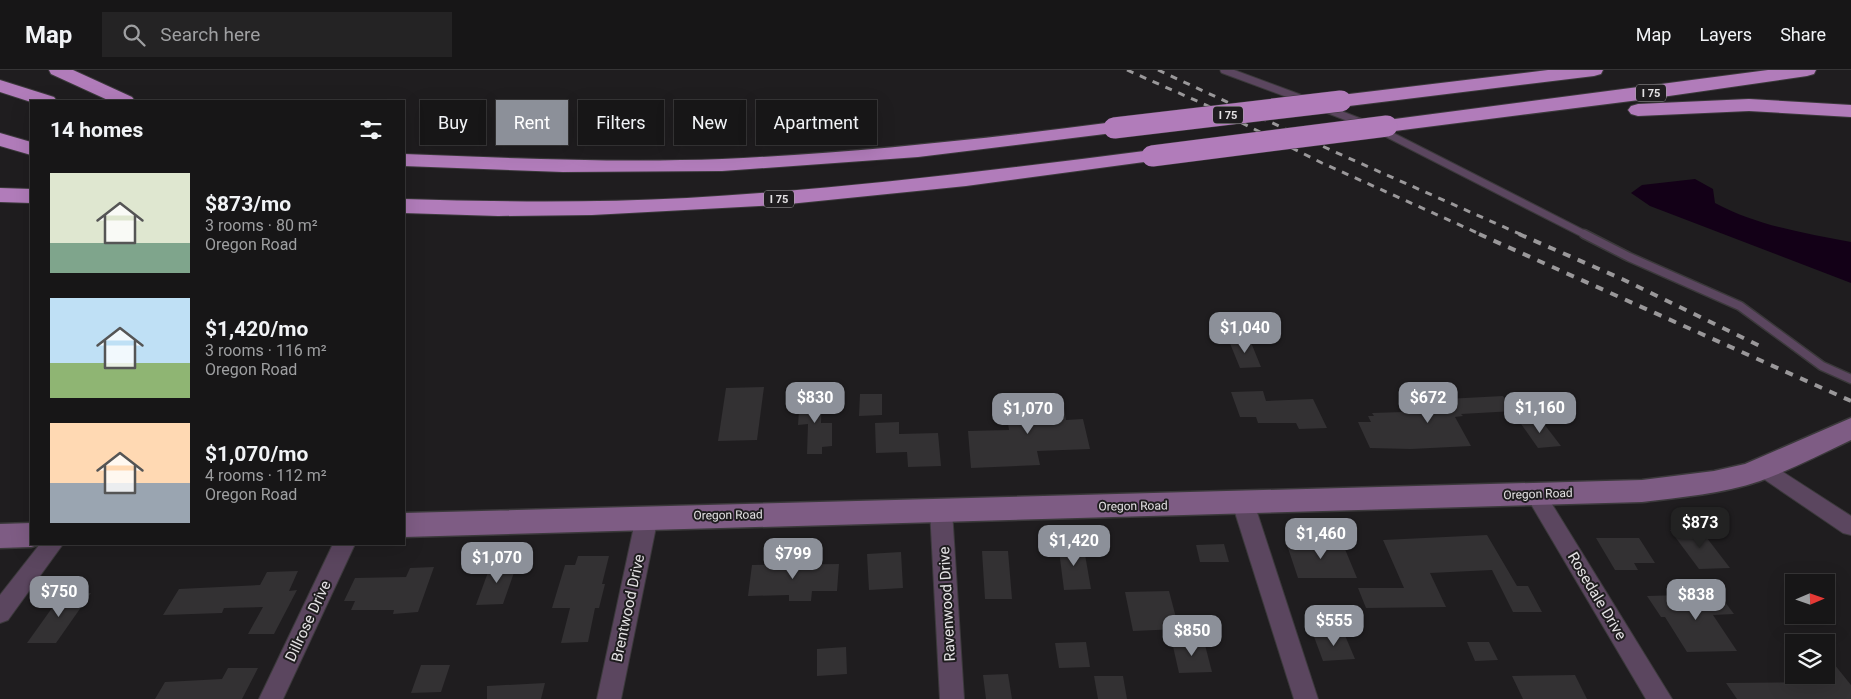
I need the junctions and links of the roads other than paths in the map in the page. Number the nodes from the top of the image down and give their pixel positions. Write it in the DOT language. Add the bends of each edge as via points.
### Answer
graph roads {
  1 [pos="58,70"];
  2 [pos="1224,70"];
  3 [pos="1524,70"];
  4 [pos="1594,70"];
  5 [pos="1807,70"];
  6 [pos="0,86"];
  7 [pos="44,100"];
  8 [pos="123,100"];
  9 [pos="1341,101"];
  10 [pos="1851,111"];
  11 [pos="1494,112"];
  12 [pos="0,139"];
  13 [pos="30,149"];
  14 [pos="405,160"];
  15 [pos="0,195"];
  16 [pos="30,196"];
  17 [pos="405,206"];
  18 [pos="1851,379"];
  19 [pos="1850,428"];
  20 [pos="1762,468"];
  21 [pos="1535,494"];
  22 [pos="1243,503"];
  23 [pos="942,510"];
  24 [pos="646,517"];
  25 [pos="405,525"];
  26 [pos="1851,527"];
  27 [pos="30,535"];
  28 [pos="0,536"];
  29 [pos="51,545"];
  30 [pos="344,545"];
  31 [pos="0,614"];
  32 [pos="271,699"];
  33 [pos="609,699"];
  34 [pos="952,699"];
  35 [pos="1306,699"];
  36 [pos="1660,699"];
  1 -- 8 [label="highway"];
  2 -- 18 [label="lane" via="1399,138 1629,257 1740,306 1822,366"];
  3 -- 9 [label="highway" via="1371,91"];
  4 -- 9 [label="highway, I 75 / I 75"];
  5 -- 11 [label="highway, I 75"];
  6 -- 7 [label="highway"];
  9 -- 14 [label="highway, I 75 / I 75, bridge" via="877,155 721,165 595,167"];
  10 -- 11 [label="highway" via="1749,105 1545,116"];
  11 -- 17 [label="highway, I 75 / I 75, bridge" via="848,194 567,210"];
  12 -- 13 [label="highway"];
  15 -- 16 [label="highway"];
  19 -- 20 [label="street, Oregon Road"];
  20 -- 21 [label="street, Oregon Road" via="1686,486 1642,491"];
  20 -- 26 [label="street"];
  21 -- 22 [label="street, Oregon Road"];
  21 -- 36 [label="street, Rosedale Drive"];
  22 -- 23 [label="street, Oregon Road"];
  22 -- 35 [label="street"];
  23 -- 24 [label="street, Oregon Road"];
  23 -- 34 [label="street, Ravenwood Drive"];
  24 -- 25 [label="street, Oregon Road"];
  24 -- 33 [label="street, Brentwood Drive"];
  27 -- 28 [label="street"];
  29 -- 31 [label="street"];
  30 -- 32 [label="street, Dillrose Drive"];
}
